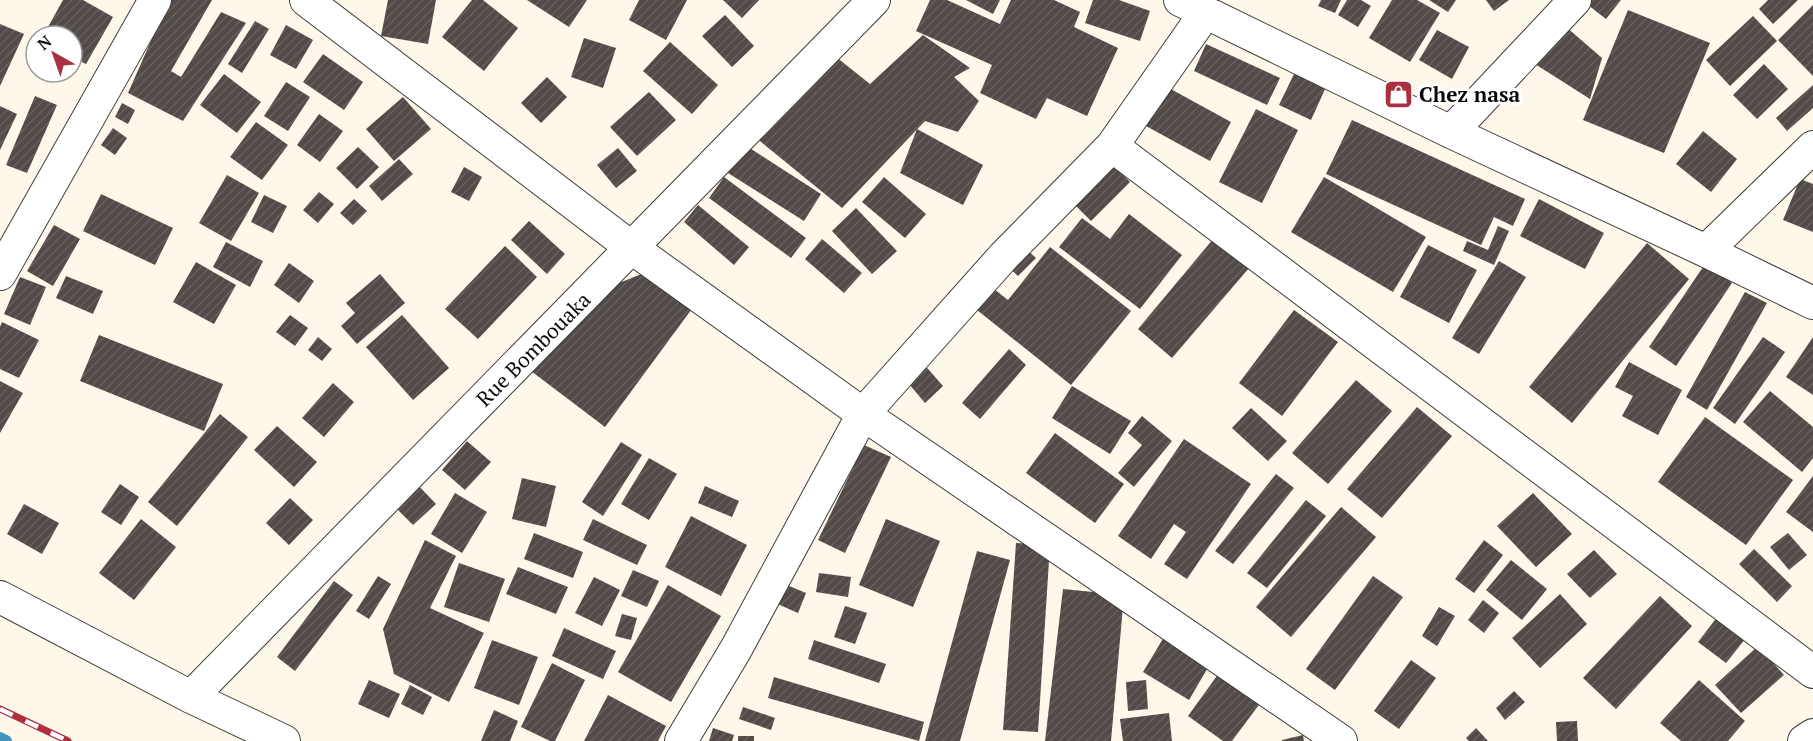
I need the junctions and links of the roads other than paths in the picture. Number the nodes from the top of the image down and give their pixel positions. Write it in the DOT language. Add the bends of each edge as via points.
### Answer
graph roads {
  1 [pos="155,0"];
  2 [pos="306,0"];
  3 [pos="874,0"];
  4 [pos="1575,0"];
  5 [pos="1193,6"];
  6 [pos="1451,132"];
  7 [pos="1112,146"];
  8 [pos="1813,147"];
  9 [pos="632,248"];
  10 [pos="1706,251"];
  11 [pos="0,274"];
  12 [pos="1813,303"];
  13 [pos="863,414"];
  14 [pos="0,597"];
  15 [pos="1813,672"];
  16 [pos="191,697"];
  17 [pos="1813,735"];
  18 [pos="284,741"];
  19 [pos="681,741"];
  20 [pos="1341,741"];
  21 [pos="1804,741"];
  1 -- 11 [label="street"];
  2 -- 9 [label="street"];
  3 -- 9 [label="street, Rue Bombouaka"];
  4 -- 6 [label="street"];
  5 -- 6 [label="street"];
  5 -- 7 [label="street"];
  6 -- 10 [label="street"];
  7 -- 13 [label="street" via="1003,256"];
  7 -- 15 [label="street"];
  8 -- 10 [label="street"];
  9 -- 13 [label="street"];
  9 -- 16 [label="street, Rue Bombouaka"];
  10 -- 12 [label="street"];
  13 -- 19 [label="street" via="736,650"];
  13 -- 20 [label="street"];
  14 -- 16 [label="street"];
  16 -- 18 [label="street"];
  17 -- 21 [label="street"];
}
